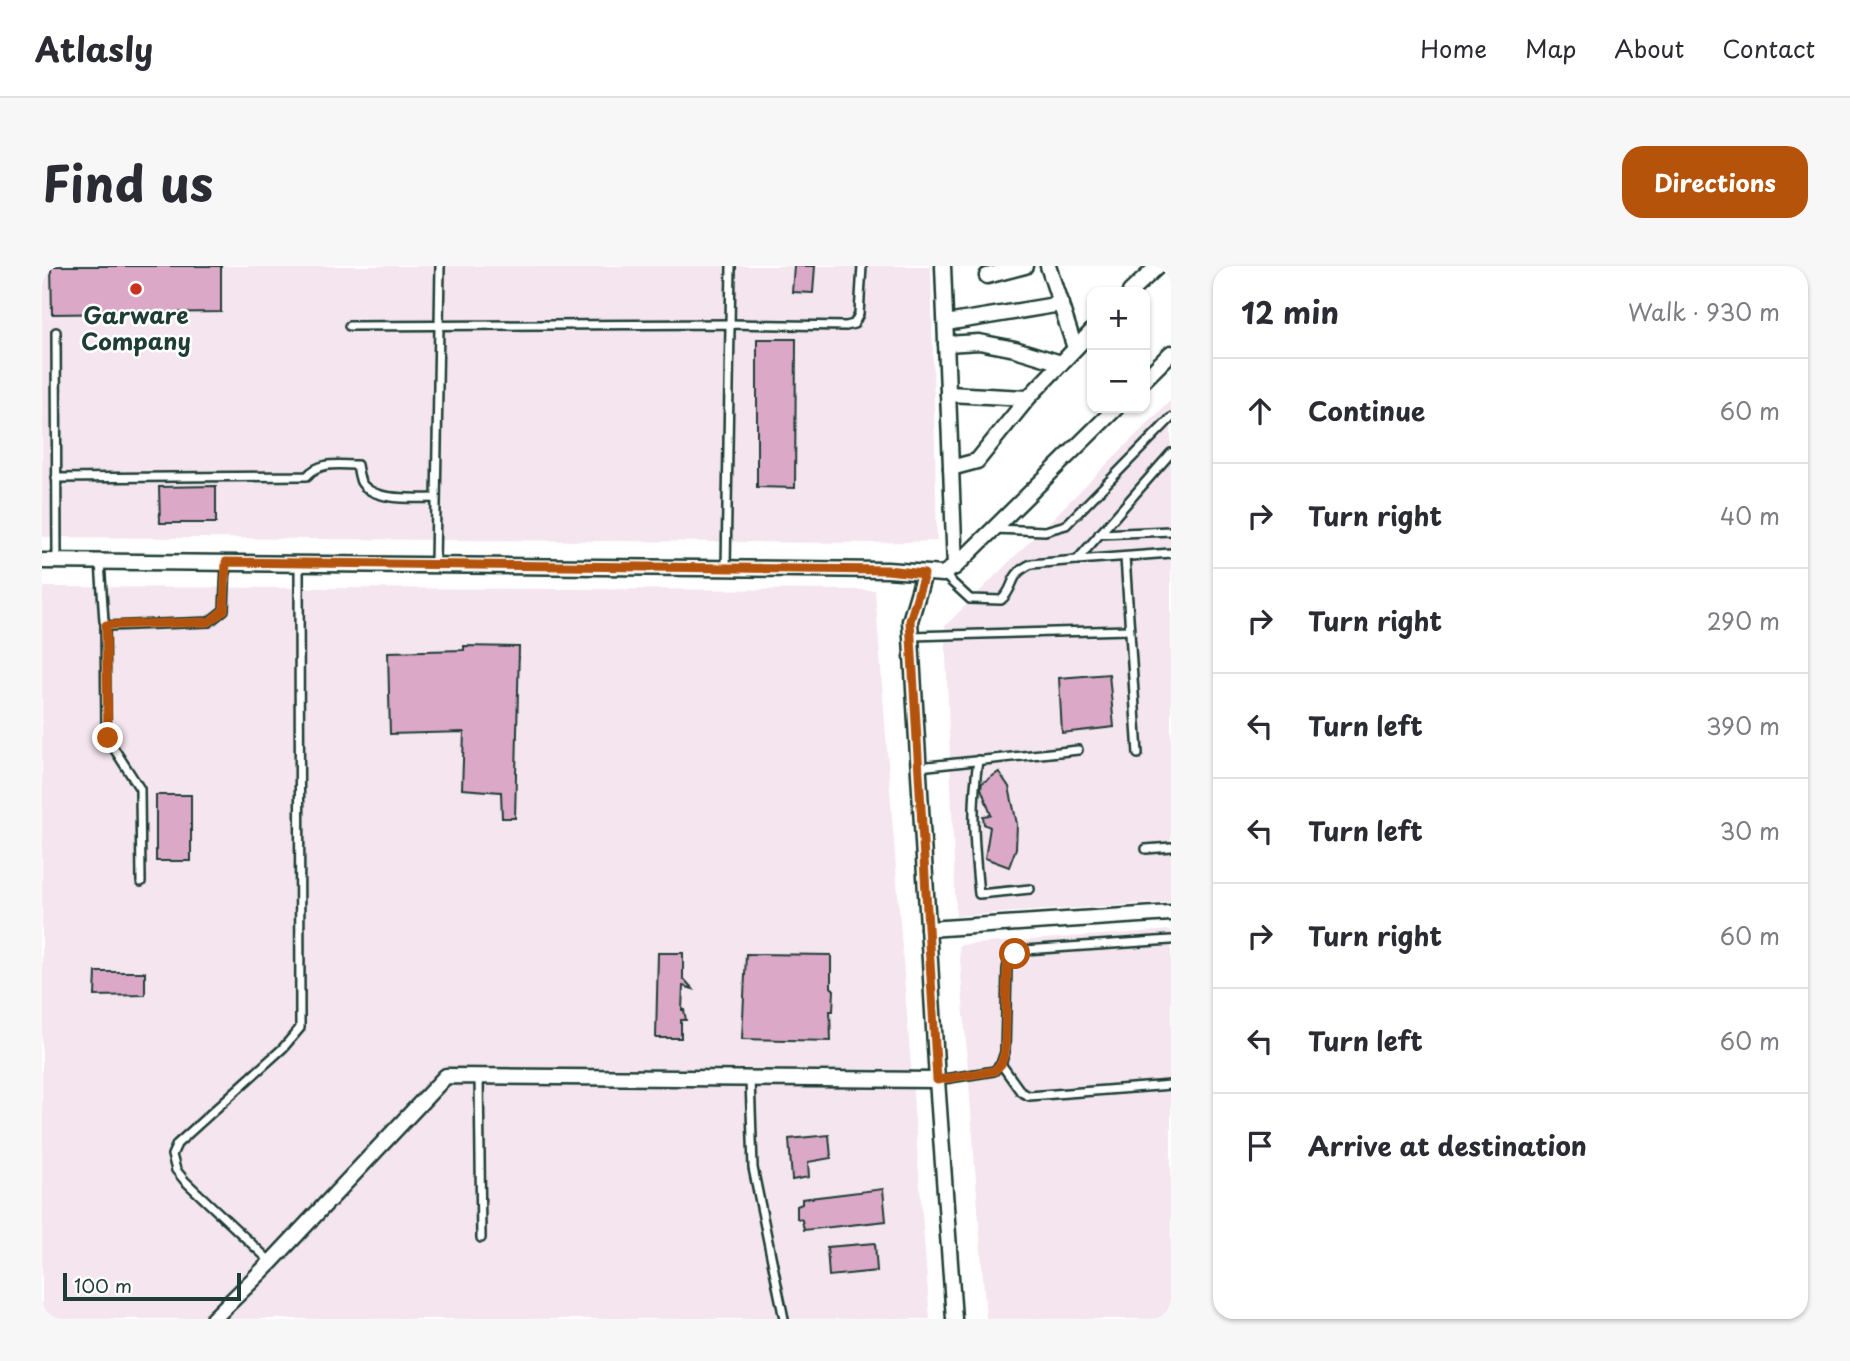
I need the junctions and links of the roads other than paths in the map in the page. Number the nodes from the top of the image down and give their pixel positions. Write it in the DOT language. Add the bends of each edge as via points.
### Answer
graph roads {
  1 [pos="440,266"];
  2 [pos="731,266"];
  3 [pos="862,266"];
  4 [pos="943,266"];
  5 [pos="1025,266"];
  6 [pos="1048,266"];
  7 [pos="1158,266"];
  8 [pos="987,275"];
  9 [pos="1135,287"];
  10 [pos="1061,304"];
  11 [pos="946,323"];
  12 [pos="439,324"];
  13 [pos="730,324"];
  14 [pos="349,326"];
  15 [pos="56,332"];
  16 [pos="1087,336"];
  17 [pos="946,344"];
  18 [pos="1076,348"];
  19 [pos="1171,353"];
  20 [pos="1060,363"];
  21 [pos="1150,374"];
  22 [pos="948,394"];
  23 [pos="1028,398"];
  24 [pos="1111,413"];
  25 [pos="1171,418"];
  26 [pos="1171,453"];
  27 [pos="951,468"];
  28 [pos="57,478"];
  29 [pos="436,498"];
  30 [pos="994,529"];
  31 [pos="1171,531"];
  32 [pos="1099,534"];
  33 [pos="1171,553"];
  34 [pos="1125,556"];
  35 [pos="1077,560"];
  36 [pos="49,561"];
  37 [pos="100,562"];
  38 [pos="226,562"];
  39 [pos="299,563"];
  40 [pos="435,565"];
  41 [pos="726,568"];
  42 [pos="949,570"];
  43 [pos="924,574"];
  44 [pos="106,625"];
  45 [pos="1129,630"];
  46 [pos="911,636"];
  47 [pos="1078,750"];
  48 [pos="1138,754"];
  49 [pos="978,760"];
  50 [pos="919,766"];
  51 [pos="1171,848"];
  52 [pos="1146,849"];
  53 [pos="141,882"];
  54 [pos="1030,889"];
  55 [pos="1171,914"];
  56 [pos="928,929"];
  57 [pos="1171,940"];
  58 [pos="1001,1064"];
  59 [pos="480,1076"];
  60 [pos="750,1078"];
  61 [pos="937,1080"];
  62 [pos="1171,1085"];
  63 [pos="481,1238"];
  64 [pos="271,1262"];
  65 [pos="213,1319"];
  66 [pos="784,1319"];
  67 [pos="954,1319"];
  1 -- 12 [label="lane"];
  2 -- 13 [label="lane"];
  3 -- 13 [label="lane" via="859,314 854,324"];
  4 -- 11 [label="street"];
  5 -- 8 [label="street"];
  6 -- 10 [label="street"];
  7 -- 9 [label="street"];
  10 -- 11 [label="street"];
  10 -- 18 [label="street"];
  11 -- 17 [label="street"];
  12 -- 13 [label="lane"];
  12 -- 14 [label="lane"];
  12 -- 29 [label="lane"];
  13 -- 41 [label="lane"];
  15 -- 28 [label="lane"];
  16 -- 18 [label="street"];
  17 -- 20 [label="street" via="979,342"];
  17 -- 22 [label="street"];
  18 -- 20 [label="street"];
  19 -- 21 [label="street"];
  20 -- 23 [label="street"];
  22 -- 23 [label="street"];
  22 -- 27 [label="street"];
  23 -- 27 [label="street" via="977,461"];
  24 -- 30 [label="street"];
  25 -- 30 [label="lane" via="1066,525 1045,531"];
  26 -- 32 [label="lane"];
  27 -- 42 [label="street"];
  28 -- 29 [label="lane" via="307,476 322,465 357,465 361,482 375,493"];
  28 -- 36 [label="lane"];
  29 -- 40 [label="lane"];
  30 -- 42 [label="street"];
  31 -- 32 [label="lane"];
  32 -- 35 [label="lane"];
  33 -- 34 [label="lane"];
  34 -- 35 [label="lane"];
  34 -- 45 [label="lane"];
  35 -- 42 [label="lane" via="1025,567 1014,575 1001,600 970,598"];
  36 -- 37 [label="street"];
  37 -- 38 [label="street"];
  37 -- 44 [label="lane"];
  38 -- 39 [label="street"];
  38 -- 44 [label="lane" via="224,610 216,619"];
  39 -- 40 [label="street"];
  39 -- 64 [label="lane" via="300,1028 177,1144 172,1155 185,1181"];
  40 -- 41 [label="street"];
  41 -- 43 [label="street"];
  42 -- 43 [label="street"];
  43 -- 46 [label="street" via="910,621"];
  44 -- 53 [label="lane" via="106,729 140,789"];
  45 -- 46 [label="lane"];
  45 -- 48 [label="lane"];
  46 -- 50 [label="street"];
  47 -- 49 [label="lane"];
  49 -- 50 [label="lane"];
  49 -- 54 [label="lane" via="972,827 979,894"];
  50 -- 56 [label="street"];
  51 -- 52 [label="lane"];
  55 -- 56 [label="street"];
  56 -- 61 [label="street"];
  57 -- 58 [label="lane" via="1015,954 1007,970"];
  58 -- 61 [label="lane" via="994,1071"];
  58 -- 62 [label="lane" via="1029,1096"];
  59 -- 60 [label="street"];
  59 -- 63 [label="lane"];
  59 -- 64 [label="street" via="446,1076"];
  60 -- 61 [label="street"];
  60 -- 66 [label="lane" via="753,1168"];
  61 -- 67 [label="street"];
  64 -- 65 [label="street"];
}
